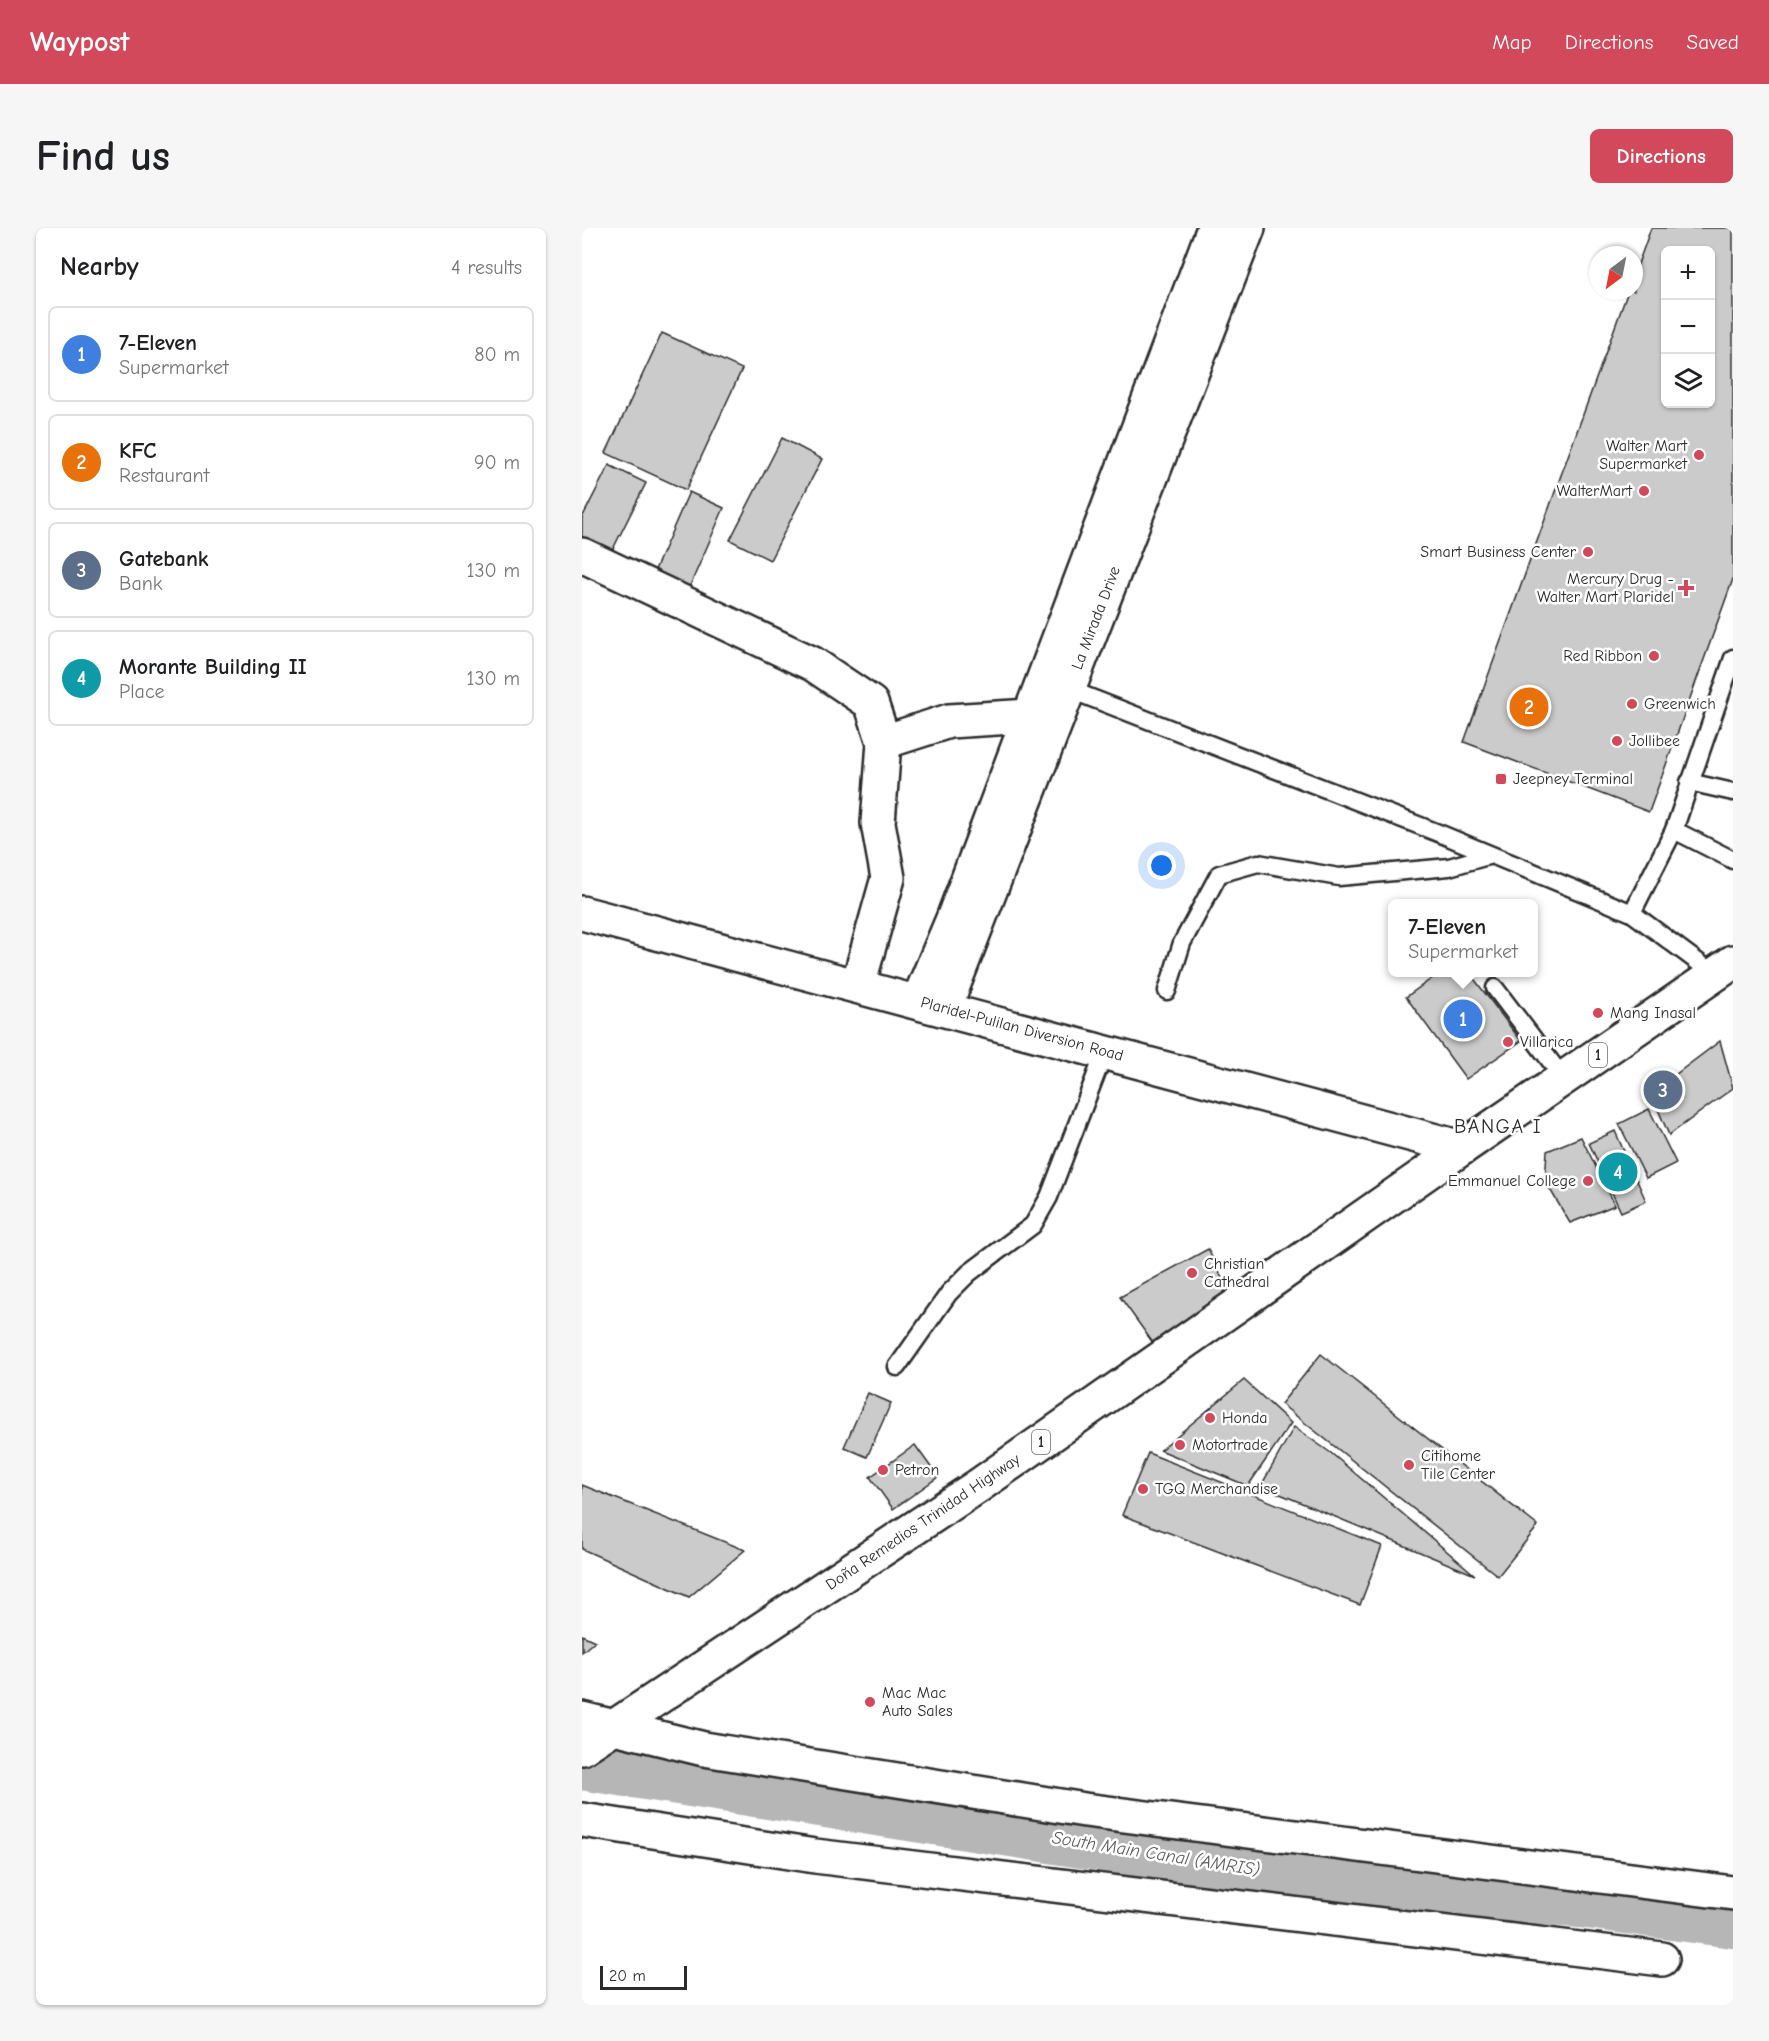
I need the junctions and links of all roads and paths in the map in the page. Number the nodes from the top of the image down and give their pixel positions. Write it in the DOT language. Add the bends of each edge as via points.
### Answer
graph roads {
  1 [pos="1214,228"];
  2 [pos="1248,228"];
  3 [pos="582,555"];
  4 [pos="1733,658"];
  5 [pos="1056,684"];
  6 [pos="1030,716"];
  7 [pos="884,742"];
  8 [pos="1689,782"];
  9 [pos="1733,792"];
  10 [pos="1674,830"];
  11 [pos="1488,856"];
  12 [pos="1733,860"];
  13 [pos="582,913"];
  14 [pos="1632,913"];
  15 [pos="964,924"];
  16 [pos="1724,968"];
  17 [pos="858,985"];
  18 [pos="1495,987"];
  19 [pos="1167,991"];
  20 [pos="931,1005"];
  21 [pos="1105,1051"];
  22 [pos="1564,1079"];
  23 [pos="1462,1148"];
  24 [pos="897,1367"];
  25 [pos="594,1733"];
  26 [pos="582,1820"];
  27 [pos="1733,1893"];
  28 [pos="1662,1959"];
  1 -- 5 [label="main road, La Mirada Drive"];
  2 -- 5 [label="main road, La Mirada Drive"];
  3 -- 7 [label="main road" via="813,664 871,703"];
  4 -- 8 [label="lane"];
  5 -- 6 [label="main road, La Mirada Drive"];
  5 -- 11 [label="lane" via="1441,834"];
  5 -- 15 [label="main road, La Mirada Drive"];
  6 -- 7 [label="main road" via="948,721"];
  6 -- 15 [label="main road, La Mirada Drive"];
  7 -- 17 [label="main road" via="878,823 888,878"];
  8 -- 9 [label="lane"];
  8 -- 10 [label="lane"];
  10 -- 12 [label="lane"];
  10 -- 14 [label="lane"];
  11 -- 14 [label="lane"];
  11 -- 19 [label="lane" via="1449,867 1339,877 1258,862 1219,874 1182,943"];
  13 -- 17 [label="main road, Plaridel-Pulilan Diversion Road"];
  14 -- 16 [label="lane"];
  15 -- 20 [label="main road, La Mirada Drive"];
  16 -- 22 [label="main road, Doña Remedios Trinidad Highway / 1"];
  17 -- 20 [label="main road, Plaridel-Pulilan Diversion Road"];
  18 -- 22 [label="lane"];
  20 -- 21 [label="main road, Plaridel-Pulilan Diversion Road"];
  21 -- 23 [label="main road, Plaridel-Pulilan Diversion Road"];
  21 -- 24 [label="lane" via="1049,1197 1033,1225 949,1293"];
  22 -- 23 [label="main road, Doña Remedios Trinidad Highway / 1"];
  23 -- 25 [label="main road, Doña Remedios Trinidad Highway / 1" via="978,1486"];
  25 -- 27 [label="main road" via="1085,1810"];
  26 -- 28 [label="main road" via="815,1856"];
}
